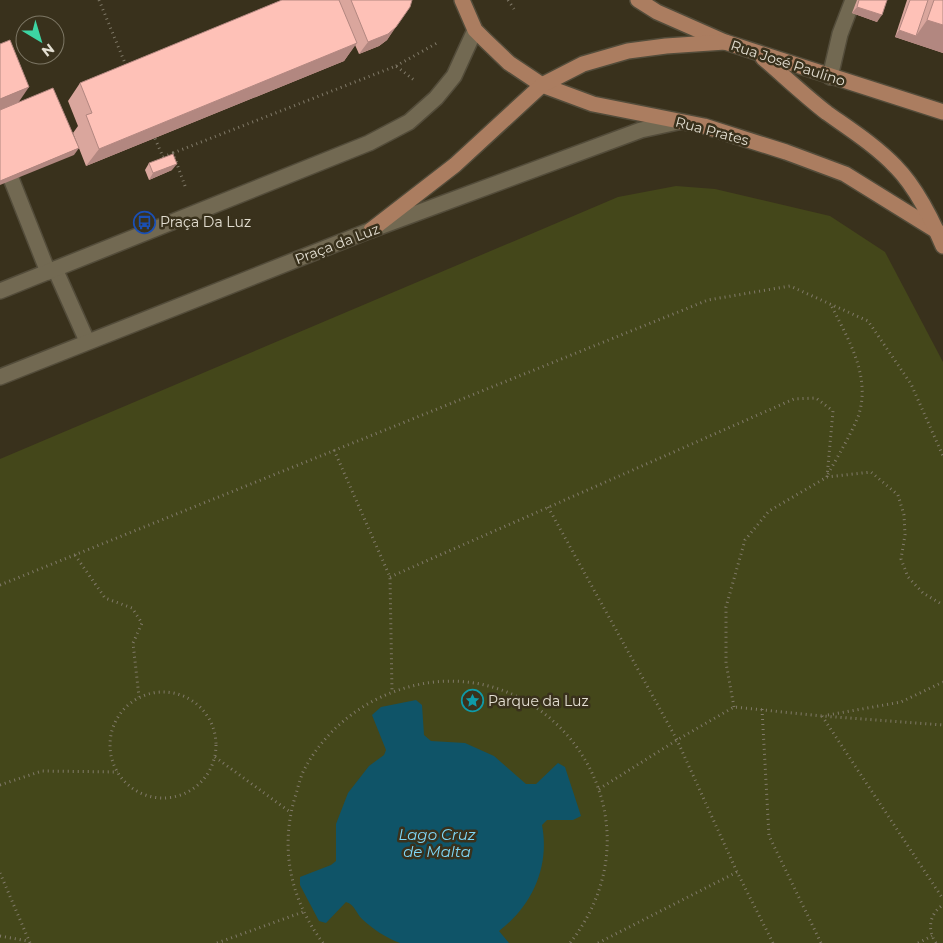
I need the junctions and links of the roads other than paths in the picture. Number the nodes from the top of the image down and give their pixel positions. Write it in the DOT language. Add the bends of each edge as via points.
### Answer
graph roads {
  1 [pos="462,0"];
  2 [pos="638,0"];
  3 [pos="852,0"];
  4 [pos="474,27"];
  5 [pos="725,42"];
  6 [pos="758,54"];
  7 [pos="830,77"];
  8 [pos="542,85"];
  9 [pos="943,112"];
  10 [pos="678,122"];
  11 [pos="12,181"];
  12 [pos="371,230"];
  13 [pos="937,231"];
  14 [pos="943,246"];
  15 [pos="51,270"];
  16 [pos="0,291"];
  17 [pos="87,341"];
  18 [pos="0,377"];
  1 -- 4 [label="main road"];
  2 -- 5 [label="main road, Rua José Paulino" via="657,12"];
  3 -- 7 [label="street"];
  4 -- 8 [label="main road, Rua Prates" via="509,63"];
  4 -- 15 [label="street" via="454,76 436,98 408,122 370,143"];
  5 -- 6 [label="main road, Rua José Paulino"];
  5 -- 8 [label="main road" via="628,51 583,64"];
  6 -- 7 [label="main road, Rua José Paulino"];
  6 -- 13 [label="main road" via="897,167"];
  7 -- 9 [label="main road, Rua José Paulino"];
  8 -- 10 [label="main road, Rua Prates" via="593,104"];
  8 -- 12 [label="main road" via="455,165"];
  10 -- 12 [label="street, Praça da Luz" via="641,130"];
  10 -- 13 [label="main road, Rua Prates" via="704,126 845,174"];
  11 -- 15 [label="street"];
  12 -- 17 [label="street, Praça da Luz"];
  13 -- 14 [label="main road"];
  15 -- 16 [label="street"];
  15 -- 17 [label="street"];
  17 -- 18 [label="street, Praça da Luz"];
}
